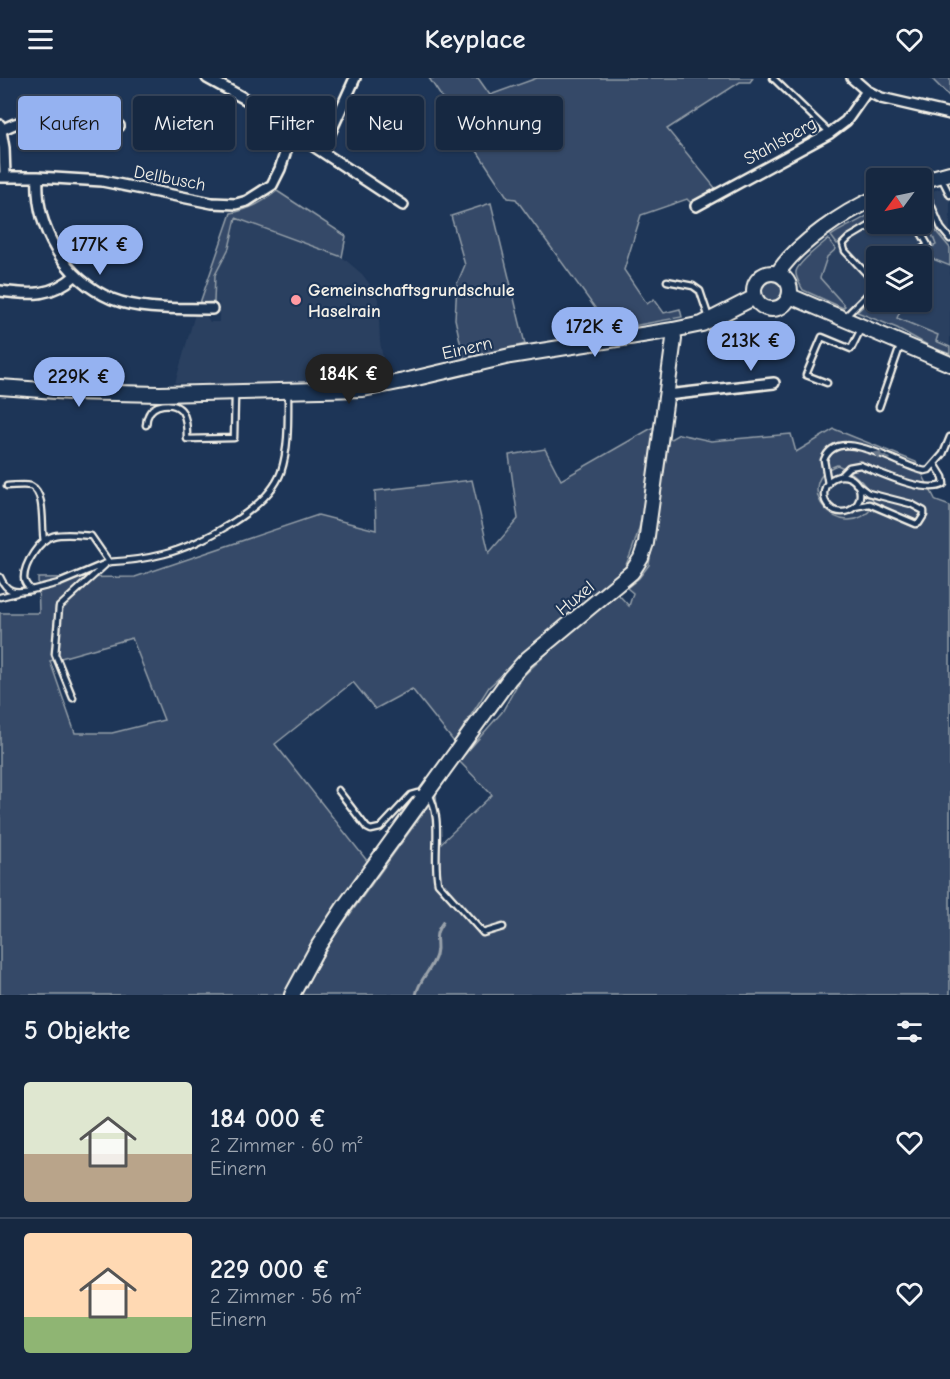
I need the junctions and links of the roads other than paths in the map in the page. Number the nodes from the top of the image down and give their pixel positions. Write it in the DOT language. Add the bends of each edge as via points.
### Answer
graph roads {
  1 [pos="207,78"];
  2 [pos="355,78"];
  3 [pos="773,78"];
  4 [pos="852,78"];
  5 [pos="867,91"];
  6 [pos="247,100"];
  7 [pos="950,114"];
  8 [pos="18,122"];
  9 [pos="1,127"];
  10 [pos="830,133"];
  11 [pos="286,150"];
  12 [pos="322,151"];
  13 [pos="945,174"];
  14 [pos="2,176"];
  15 [pos="38,177"];
  16 [pos="950,195"];
  17 [pos="866,204"];
  18 [pos="403,205"];
  19 [pos="696,206"];
  20 [pos="932,207"];
  21 [pos="866,228"];
  22 [pos="950,239"];
  23 [pos="778,273"];
  24 [pos="866,274"];
  25 [pos="76,275"];
  26 [pos="667,281"];
  27 [pos="0,291"];
  28 [pos="866,295"];
  29 [pos="790,296"];
  30 [pos="755,297"];
  31 [pos="212,309"];
  32 [pos="843,319"];
  33 [pos="710,320"];
  34 [pos="862,327"];
  35 [pos="673,330"];
  36 [pos="901,344"];
  37 [pos="950,364"];
  38 [pos="774,383"];
  39 [pos="828,383"];
  40 [pos="0,387"];
  41 [pos="288,391"];
  42 [pos="235,392"];
  43 [pos="667,395"];
  44 [pos="879,407"];
  45 [pos="146,425"];
  46 [pos="950,437"];
  47 [pos="935,464"];
  48 [pos="840,476"];
  49 [pos="828,484"];
  50 [pos="856,484"];
  51 [pos="7,486"];
  52 [pos="854,507"];
  53 [pos="44,541"];
  54 [pos="109,562"];
  55 [pos="0,577"];
  56 [pos="31,590"];
  57 [pos="16,593"];
  58 [pos="0,597"];
  59 [pos="73,698"];
  60 [pos="338,790"];
  61 [pos="426,795"];
  62 [pos="503,927"];
  63 [pos="292,995"];
  1 -- 6 [label="street"];
  2 -- 12 [label="street"];
  3 -- 10 [label="lane"];
  4 -- 5 [label="street"];
  5 -- 7 [label="street" via="881,98"];
  5 -- 10 [label="street, Stahlsberg" via="846,121"];
  8 -- 9 [label="street"];
  9 -- 14 [label="street"];
  10 -- 19 [label="street, Stahlsberg"];
  11 -- 15 [label="street, Dellbusch" via="272,185 236,204 212,203 102,181"];
  12 -- 18 [label="street"];
  13 -- 16 [label="lane"];
  14 -- 15 [label="street, Dellbusch"];
  15 -- 25 [label="street" via="43,223 59,254"];
  17 -- 23 [label="main road" via="824,230"];
  20 -- 22 [label="lane"];
  21 -- 24 [label="lane" via="843,244"];
  23 -- 29 [label="main road" via="789,282"];
  23 -- 30 [label="main road" via="759,278"];
  25 -- 27 [label="street" via="57,289 42,293"];
  25 -- 31 [label="street" via="112,299 150,307"];
  26 -- 33 [label="lane" via="700,291"];
  28 -- 32 [label="lane"];
  29 -- 30 [label="main road" via="782,307 773,309 764,307"];
  29 -- 32 [label="main road"];
  30 -- 33 [label="main road, Einern"];
  32 -- 34 [label="main road"];
  33 -- 35 [label="main road, Einern"];
  34 -- 36 [label="main road"];
  34 -- 39 [label="lane" via="851,349 822,337 806,375"];
  35 -- 41 [label="main road, Einern" via="363,389"];
  35 -- 43 [label="main road, Huxel"];
  36 -- 37 [label="main road"];
  36 -- 44 [label="lane"];
  38 -- 43 [label="street"];
  40 -- 42 [label="main road, Einern" via="115,393"];
  41 -- 42 [label="main road, Einern"];
  41 -- 54 [label="lane" via="286,450 280,474 258,504 193,545 139,560"];
  42 -- 45 [label="lane" via="234,438 187,439 182,411 174,405 153,408"];
  43 -- 61 [label="main road, Huxel" via="641,558 618,586 526,660"];
  46 -- 47 [label="lane"];
  47 -- 48 [label="lane" via="944,481 938,487 922,487 860,465 849,467"];
  47 -- 49 [label="lane, one-way" via="929,470 919,470 854,445 839,446 830,450 824,460"];
  48 -- 49 [label="lane"];
  48 -- 50 [label="lane"];
  49 -- 52 [label="lane" via="824,494 830,508 840,512"];
  50 -- 52 [label="lane" via="860,493"];
  50 -- 52 [label="lane" via="868,492 911,504 924,515 916,524 869,504"];
  51 -- 53 [label="lane" via="27,485 38,492"];
  53 -- 54 [label="lane" via="51,536 91,536"];
  53 -- 56 [label="lane" via="24,576"];
  54 -- 56 [label="lane" via="59,584"];
  54 -- 59 [label="lane" via="59,607 55,654"];
  55 -- 57 [label="lane" via="9,591"];
  56 -- 57 [label="lane"];
  57 -- 58 [label="lane"];
  60 -- 61 [label="lane" via="371,830 380,828 411,795"];
  61 -- 62 [label="lane" via="434,803 438,883 483,933"];
  61 -- 63 [label="main road, Huxel" via="344,907"];
}
